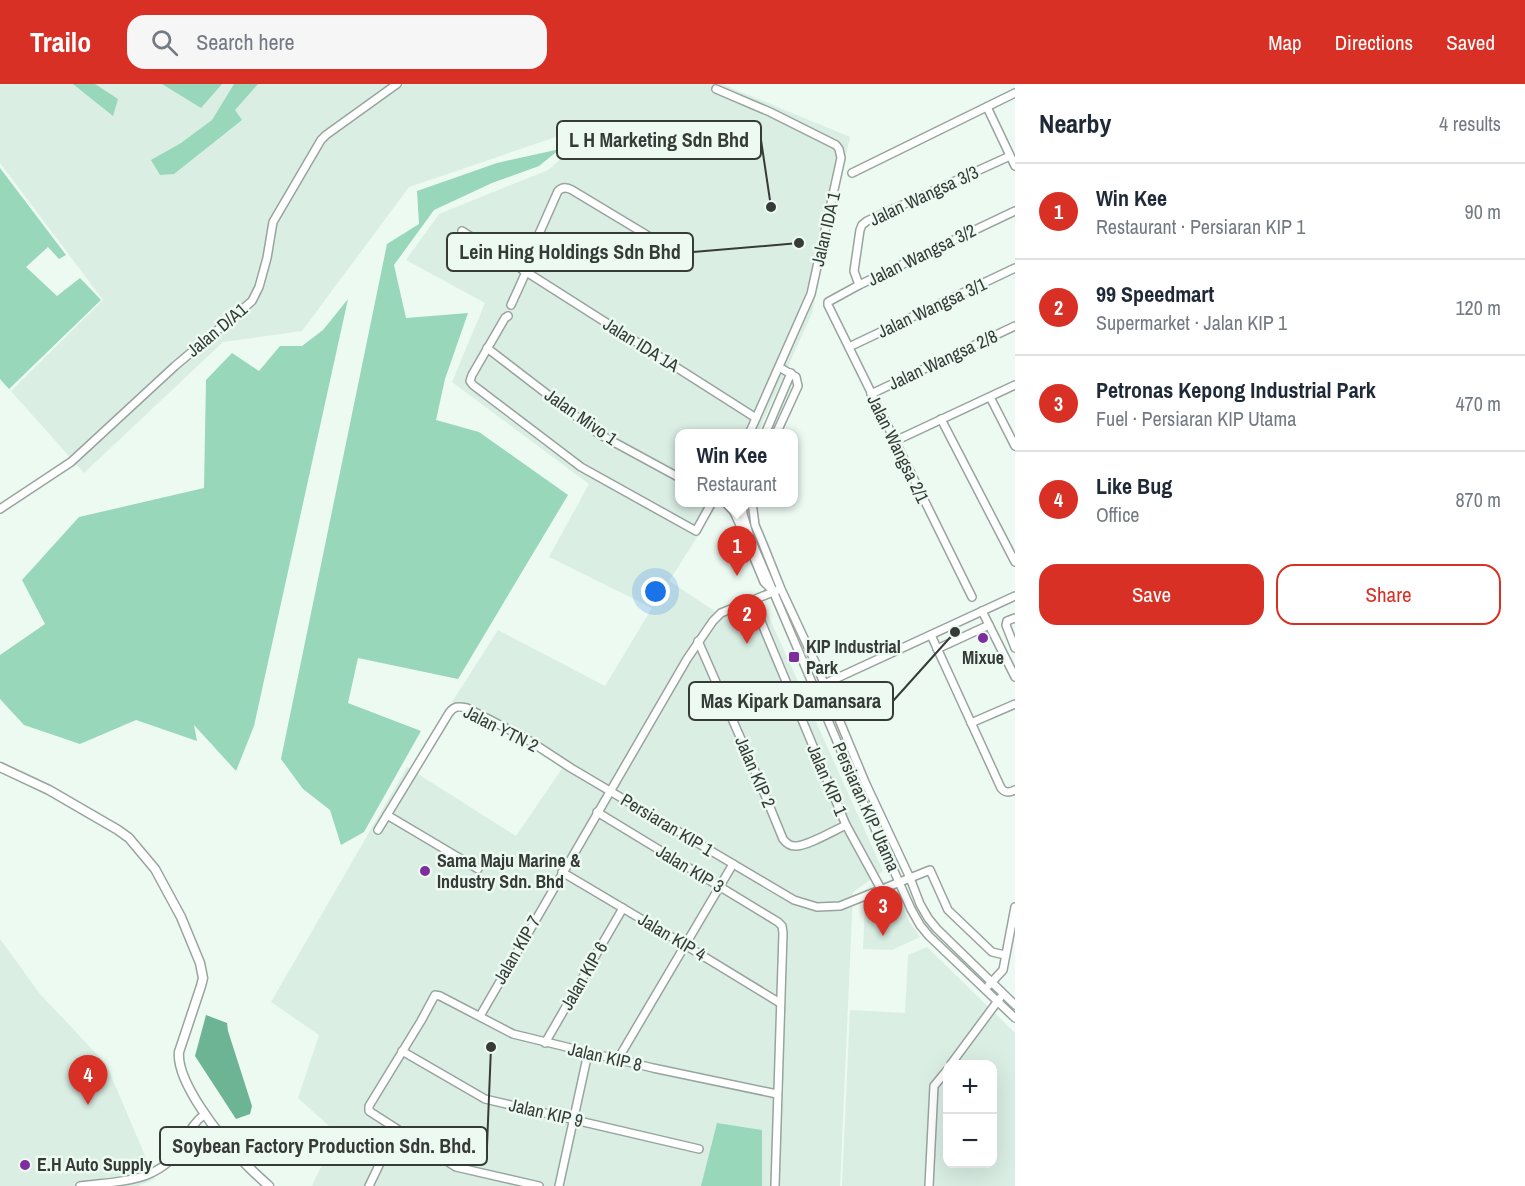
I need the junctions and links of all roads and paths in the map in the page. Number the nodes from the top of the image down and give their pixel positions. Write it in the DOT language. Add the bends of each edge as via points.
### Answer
graph roads {
  1 [pos="397,84"];
  2 [pos="716,89"];
  3 [pos="1015,93"];
  4 [pos="987,107"];
  5 [pos="1013,161"];
  6 [pos="852,173"];
  7 [pos="1015,211"];
  8 [pos="462,231"];
  9 [pos="665,246"];
  10 [pos="1015,268"];
  11 [pos="524,271"];
  12 [pos="859,285"];
  13 [pos="830,300"];
  14 [pos="511,305"];
  15 [pos="508,316"];
  16 [pos="1015,326"];
  17 [pos="849,347"];
  18 [pos="487,348"];
  19 [pos="778,367"];
  20 [pos="791,373"];
  21 [pos="1015,385"];
  22 [pos="871,394"];
  23 [pos="990,396"];
  24 [pos="756,418"];
  25 [pos="942,419"];
  26 [pos="751,429"];
  27 [pos="767,429"];
  28 [pos="778,429"];
  29 [pos="895,441"];
  30 [pos="1015,446"];
  31 [pos="675,475"];
  32 [pos="709,507"];
  33 [pos="730,507"];
  34 [pos="743,507"];
  35 [pos="753,507"];
  36 [pos="0,509"];
  37 [pos="1015,562"];
  38 [pos="778,590"];
  39 [pos="1015,596"];
  40 [pos="972,597"];
  41 [pos="752,600"];
  42 [pos="982,611"];
  43 [pos="1015,618"];
  44 [pos="989,625"];
  45 [pos="931,635"];
  46 [pos="698,641"];
  47 [pos="1015,648"];
  48 [pos="937,649"];
  49 [pos="1012,661"];
  50 [pos="1014,674"];
  51 [pos="824,684"];
  52 [pos="815,689"];
  53 [pos="1015,704"];
  54 [pos="970,723"];
  55 [pos="0,767"];
  56 [pos="1015,790"];
  57 [pos="610,791"];
  58 [pos="597,812"];
  59 [pos="387,815"];
  60 [pos="846,825"];
  61 [pos="378,830"];
  62 [pos="733,864"];
  63 [pos="478,869"];
  64 [pos="562,872"];
  65 [pos="910,878"];
  66 [pos="900,882"];
  67 [pos="720,886"];
  68 [pos="881,889"];
  69 [pos="623,908"];
  70 [pos="1015,908"];
  71 [pos="685,945"];
  72 [pos="1005,955"];
  73 [pos="992,982"];
  74 [pos="985,988"];
  75 [pos="1004,994"];
  76 [pos="997,1002"];
  77 [pos="780,1003"];
  78 [pos="1015,1005"];
  79 [pos="480,1016"];
  80 [pos="1015,1018"];
  81 [pos="545,1042"];
  82 [pos="402,1051"];
  83 [pos="588,1053"];
  84 [pos="618,1059"];
  85 [pos="955,1060"];
  86 [pos="943,1075"];
  87 [pos="777,1094"];
  88 [pos="205,1114"];
  89 [pos="573,1120"];
  90 [pos="396,1130"];
  91 [pos="699,1149"];
  92 [pos="80,1186"];
  93 [pos="269,1186"];
  94 [pos="369,1186"];
  95 [pos="539,1186"];
  96 [pos="559,1186"];
  97 [pos="775,1186"];
  98 [pos="929,1186"];
  1 -- 36 [label="street, Jalan D/A1" via="321,140 273,222 267,258 252,301 70,462"];
  2 -- 19 [label="street, Jalan IDA 1" via="770,112 836,146 841,153 811,294"];
  3 -- 4 [label="street"];
  4 -- 5 [label="street"];
  4 -- 6 [label="street"];
  5 -- 12 [label="street, Jalan Wangsa 3/3" via="862,225 854,271"];
  7 -- 12 [label="street, Jalan Wangsa 3/2"];
  8 -- 11 [label="street, Jalan IDA 1A"];
  9 -- 11 [label="street" via="572,190 561,188"];
  10 -- 17 [label="street, Jalan Wangsa 3/1"];
  11 -- 14 [label="street"];
  11 -- 24 [label="street, Jalan IDA 1A"];
  12 -- 13 [label="street, Jalan Wangsa 3/2"];
  13 -- 17 [label="street, Jalan Wangsa 2/1" via="828,305"];
  15 -- 18 [label="street"];
  16 -- 22 [label="street, Jalan Wangsa 2/8"];
  17 -- 22 [label="street, Jalan Wangsa 2/1"];
  18 -- 31 [label="street, Jalan Mivo 1" via="600,434"];
  18 -- 32 [label="street" via="470,377 472,385 581,467 696,531"];
  19 -- 20 [label="street"];
  19 -- 24 [label="street, Jalan IDA 1"];
  20 -- 27 [label="street"];
  20 -- 28 [label="street" via="798,386"];
  21 -- 23 [label="street"];
  22 -- 29 [label="street, Jalan Wangsa 2/1"];
  23 -- 25 [label="street"];
  23 -- 30 [label="street"];
  24 -- 26 [label="street, Jalan IDA 1"];
  25 -- 29 [label="street"];
  25 -- 37 [label="street"];
  29 -- 40 [label="street, Jalan Wangsa 2/1"];
  33 -- 38 [label="street" via="764,582"];
  34 -- 38 [label="street, Persiaran KIP Utama" via="750,537"];
  35 -- 38 [label="street, Persiaran KIP Utama"];
  38 -- 41 [label="street, Persiaran KIP 1"];
  38 -- 51 [label="street, Persiaran KIP Utama"];
  38 -- 52 [label="street, Persiaran KIP Utama"];
  39 -- 42 [label="street"];
  41 -- 46 [label="street, Persiaran KIP 1" via="721,613"];
  41 -- 60 [label="street, Jalan KIP 1"];
  42 -- 44 [label="street"];
  42 -- 45 [label="street"];
  43 -- 47 [label="street" via="1006,625"];
  44 -- 48 [label="street"];
  44 -- 49 [label="street"];
  45 -- 48 [label="street"];
  45 -- 51 [label="street"];
  46 -- 57 [label="street, Persiaran KIP 1"];
  46 -- 60 [label="street, Jalan KIP 2" via="786,843 800,846"];
  48 -- 54 [label="street"];
  49 -- 50 [label="street"];
  51 -- 52 [label="street"];
  51 -- 65 [label="street, Persiaran KIP Utama"];
  52 -- 66 [label="street, Persiaran KIP Utama"];
  53 -- 54 [label="street"];
  54 -- 56 [label="street" via="1001,788"];
  55 -- 88 [label="street" via="118,830 155,869 181,917 202,969 201,986 178,1057 184,1077"];
  57 -- 58 [label="street, Jalan KIP 7"];
  57 -- 59 [label="street, Jalan YTN 2" via="525,738 459,706 449,712"];
  57 -- 62 [label="street, Persiaran KIP 1"];
  58 -- 64 [label="street, Jalan KIP 7"];
  58 -- 67 [label="street, Jalan KIP 3"];
  59 -- 61 [label="street, Jalan YTN 2"];
  59 -- 63 [label="street"];
  60 -- 68 [label="street, Jalan KIP 1"];
  62 -- 67 [label="street"];
  62 -- 68 [label="street, Persiaran KIP 1" via="794,900 817,907 840,906"];
  64 -- 69 [label="street, Jalan KIP 4"];
  64 -- 79 [label="street, Jalan KIP 7"];
  65 -- 66 [label="street, Persiaran KIP 1"];
  65 -- 72 [label="street" via="930,870 948,910 992,952"];
  65 -- 73 [label="street, Persiaran KIP Utama" via="928,918"];
  66 -- 68 [label="street, Persiaran KIP 1"];
  66 -- 74 [label="street, Persiaran KIP Utama" via="920,925"];
  67 -- 71 [label="street"];
  67 -- 77 [label="street, Jalan KIP 3" via="782,926"];
  69 -- 71 [label="street, Jalan KIP 4"];
  69 -- 81 [label="street, Jalan KIP 6"];
  70 -- 72 [label="street"];
  71 -- 77 [label="street, Jalan KIP 4"];
  71 -- 84 [label="street"];
  72 -- 73 [label="street" via="1003,970"];
  73 -- 74 [label="street"];
  73 -- 75 [label="street, Persiaran KIP Utama"];
  74 -- 76 [label="street, Persiaran KIP Utama"];
  75 -- 76 [label="street"];
  75 -- 78 [label="street, Persiaran KIP Utama"];
  76 -- 80 [label="street, Persiaran KIP Utama"];
  76 -- 85 [label="street"];
  77 -- 87 [label="street"];
  79 -- 81 [label="street, Jalan KIP 8" via="513,1034"];
  79 -- 82 [label="street, Jalan KIP 8" via="435,995"];
  81 -- 83 [label="street, Jalan KIP 8"];
  82 -- 89 [label="street, Jalan KIP 9" via="485,1099"];
  82 -- 90 [label="street" via="369,1106 369,1111"];
  83 -- 84 [label="street, Jalan KIP 8"];
  83 -- 89 [label="street"];
  84 -- 87 [label="street, Jalan KIP 8"];
  86 -- 98 [label="street" via="934,1086"];
  87 -- 97 [label="street"];
  88 -- 92 [label="street" via="195,1121 177,1152 159,1169 133,1180"];
  88 -- 93 [label="street" via="242,1161"];
  89 -- 91 [label="street, Jalan KIP 9"];
  89 -- 96 [label="street"];
  90 -- 94 [label="street"];
  90 -- 95 [label="street" via="456,1167"];
}
